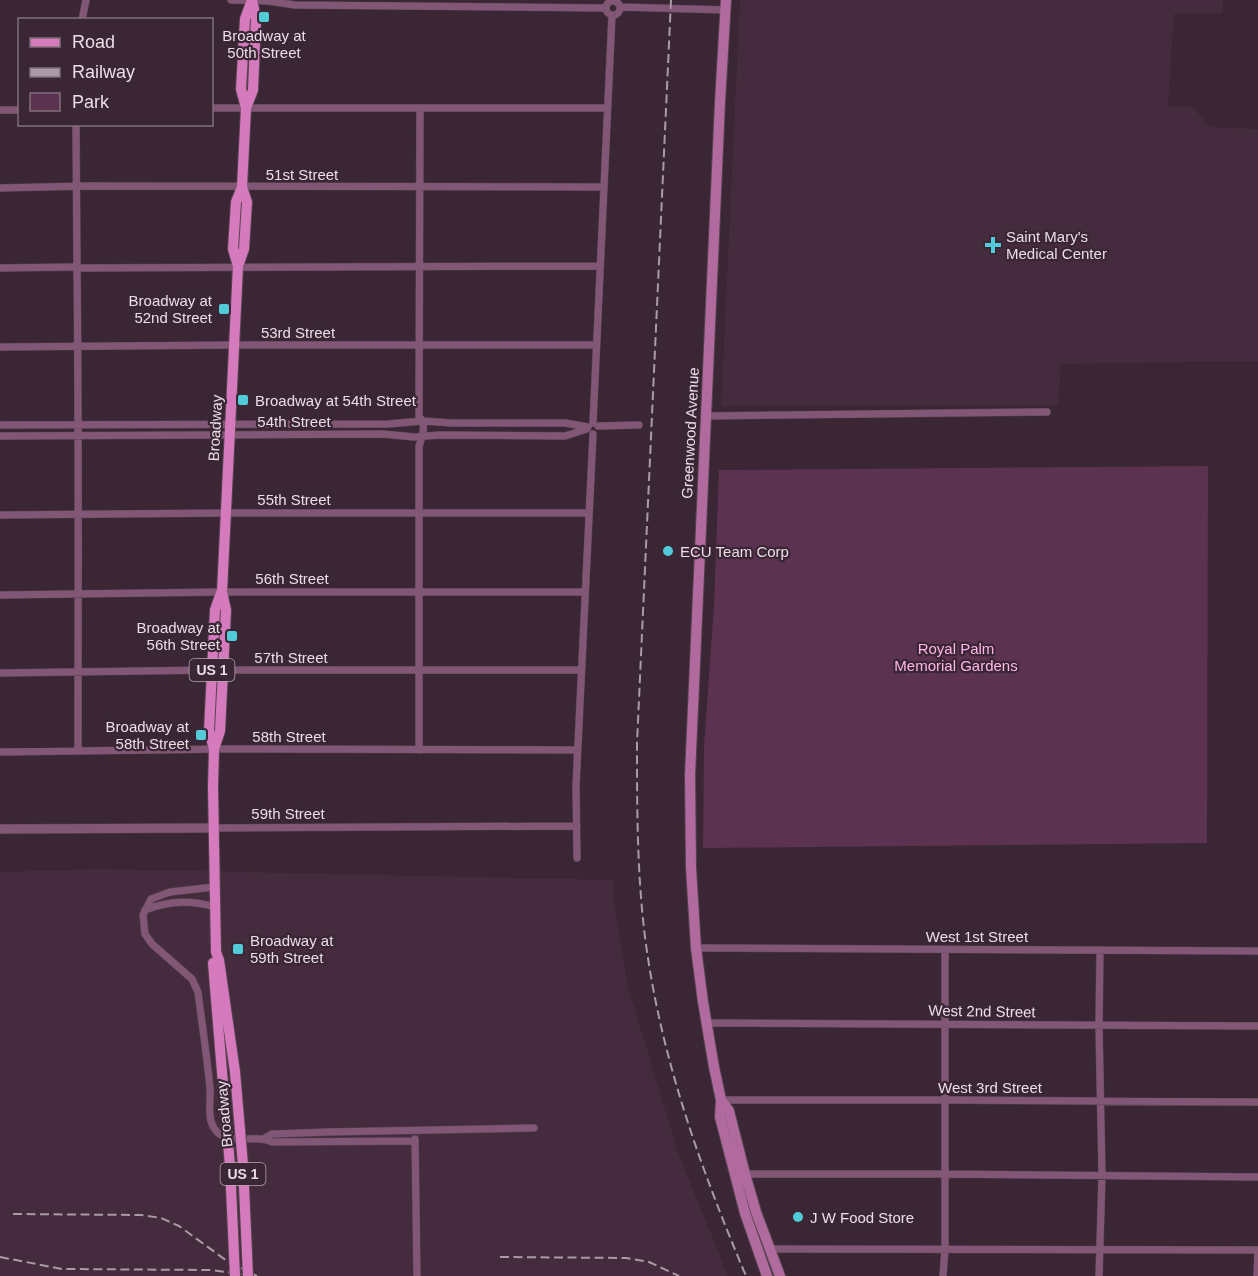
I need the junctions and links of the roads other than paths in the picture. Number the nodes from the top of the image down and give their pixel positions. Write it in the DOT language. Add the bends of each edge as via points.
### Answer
graph roads {
  1 [pos="86,0"];
  2 [pos="231,0"];
  3 [pos="252,0"];
  4 [pos="614,0"];
  5 [pos="726,5"];
  6 [pos="620,7"];
  7 [pos="606,8"];
  8 [pos="612,15"];
  9 [pos="82,18"];
  10 [pos="213,108"];
  11 [pos="246,108"];
  12 [pos="420,108"];
  13 [pos="607,108"];
  14 [pos="0,110"];
  15 [pos="18,110"];
  16 [pos="76,126"];
  17 [pos="76,186"];
  18 [pos="242,187"];
  19 [pos="419,187"];
  20 [pos="603,187"];
  21 [pos="0,188"];
  22 [pos="238,266"];
  23 [pos="600,266"];
  24 [pos="77,267"];
  25 [pos="419,267"];
  26 [pos="0,268"];
  27 [pos="234,345"];
  28 [pos="596,345"];
  29 [pos="419,346"];
  30 [pos="0,347"];
  31 [pos="77,347"];
  32 [pos="1047,412"];
  33 [pos="706,416"];
  34 [pos="419,420"];
  35 [pos="78,424"];
  36 [pos="0,425"];
  37 [pos="639,425"];
  38 [pos="592,428"];
  39 [pos="230,430"];
  40 [pos="0,436"];
  41 [pos="79,437"];
  42 [pos="414,437"];
  43 [pos="421,440"];
  44 [pos="225,513"];
  45 [pos="419,513"];
  46 [pos="588,513"];
  47 [pos="0,515"];
  48 [pos="77,515"];
  49 [pos="222,592"];
  50 [pos="419,592"];
  51 [pos="585,592"];
  52 [pos="78,594"];
  53 [pos="0,595"];
  54 [pos="217,670"];
  55 [pos="581,670"];
  56 [pos="419,671"];
  57 [pos="0,672"];
  58 [pos="78,672"];
  59 [pos="214,749"];
  60 [pos="419,750"];
  61 [pos="577,750"];
  62 [pos="78,751"];
  63 [pos="0,752"];
  64 [pos="577,826"];
  65 [pos="213,828"];
  66 [pos="0,829"];
  67 [pos="577,858"];
  68 [pos="214,887"];
  69 [pos="214,908"];
  70 [pos="145,910"];
  71 [pos="696,948"];
  72 [pos="945,950"];
  73 [pos="1100,951"];
  74 [pos="1258,951"];
  75 [pos="216,952"];
  76 [pos="706,1023"];
  77 [pos="945,1024"];
  78 [pos="1099,1026"];
  79 [pos="1258,1026"];
  80 [pos="721,1100"];
  81 [pos="945,1101"];
  82 [pos="1100,1101"];
  83 [pos="1258,1101"];
  84 [pos="534,1128"];
  85 [pos="415,1130"];
  86 [pos="265,1138"];
  87 [pos="415,1141"];
  88 [pos="745,1174"];
  89 [pos="945,1174"];
  90 [pos="1102,1175"];
  91 [pos="1258,1177"];
  92 [pos="769,1249"];
  93 [pos="945,1249"];
  94 [pos="1100,1250"];
  95 [pos="1258,1250"];
  96 [pos="236,1276"];
  97 [pos="248,1276"];
  98 [pos="417,1276"];
  99 [pos="767,1276"];
  100 [pos="780,1276"];
  101 [pos="943,1276"];
  102 [pos="1099,1276"];
  103 [pos="1257,1276"];
  1 -- 9 [label="street"];
  2 -- 3 [label="street"];
  3 -- 7 [label="street" via="295,5"];
  3 -- 11 [label="main road, Broadway / US 1" via="245,19 242,66 241,89"];
  4 -- 6 [label="street"];
  4 -- 7 [label="street"];
  5 -- 6 [label="street"];
  5 -- 33 [label="main road, Greenwood Avenue"];
  6 -- 8 [label="street"];
  7 -- 8 [label="street"];
  8 -- 13 [label="street"];
  10 -- 11 [label="street"];
  11 -- 12 [label="street"];
  11 -- 18 [label="main road, Broadway / US 1"];
  12 -- 13 [label="street"];
  12 -- 19 [label="street"];
  13 -- 20 [label="street"];
  14 -- 15 [label="street"];
  16 -- 17 [label="street"];
  17 -- 18 [label="street, 51st Street"];
  17 -- 21 [label="street, 51st Street"];
  17 -- 24 [label="street"];
  18 -- 19 [label="street, 51st Street"];
  18 -- 22 [label="main road, Broadway / US 1" via="247,202 244,249"];
  19 -- 20 [label="street, 51st Street"];
  19 -- 25 [label="street"];
  20 -- 23 [label="street"];
  22 -- 24 [label="street"];
  22 -- 25 [label="street"];
  22 -- 27 [label="main road, Broadway / US 1"];
  23 -- 25 [label="street"];
  23 -- 28 [label="street"];
  24 -- 26 [label="street"];
  24 -- 31 [label="street"];
  25 -- 29 [label="street"];
  27 -- 29 [label="street, 53rd Street"];
  27 -- 31 [label="street, 53rd Street"];
  27 -- 39 [label="main road, Broadway / US 1"];
  28 -- 29 [label="street, 53rd Street"];
  28 -- 38 [label="street"];
  29 -- 34 [label="street"];
  30 -- 31 [label="street, 53rd Street"];
  31 -- 35 [label="street"];
  32 -- 33 [label="street"];
  33 -- 71 [label="main road, Greenwood Avenue" via="690,775"];
  34 -- 38 [label="street, 54th Street" via="565,423"];
  34 -- 39 [label="street, 54th Street"];
  34 -- 42 [label="street"];
  34 -- 43 [label="street"];
  35 -- 36 [label="street, 54th Street"];
  35 -- 39 [label="street, 54th Street"];
  35 -- 41 [label="street"];
  37 -- 38 [label="street, 54th Street"];
  38 -- 43 [label="street, 54th Street" via="565,436 439,435"];
  38 -- 46 [label="street"];
  39 -- 41 [label="street, 54th Street"];
  39 -- 42 [label="street, 54th Street"];
  39 -- 44 [label="main road, Broadway / US 1"];
  40 -- 41 [label="street, 54th Street"];
  41 -- 48 [label="street"];
  42 -- 43 [label="street, 54th Street"];
  43 -- 45 [label="street"];
  44 -- 45 [label="street, 55th Street"];
  44 -- 48 [label="street, 55th Street"];
  44 -- 49 [label="main road, Broadway / US 1"];
  45 -- 46 [label="street, 55th Street"];
  45 -- 50 [label="street"];
  46 -- 51 [label="street"];
  47 -- 48 [label="street, 55th Street"];
  48 -- 52 [label="street"];
  49 -- 50 [label="street, 56th Street"];
  49 -- 52 [label="street, 56th Street"];
  49 -- 54 [label="main road, Broadway / US 1" via="215,610"];
  50 -- 51 [label="street, 56th Street"];
  50 -- 56 [label="street"];
  51 -- 55 [label="street"];
  52 -- 53 [label="street, 56th Street"];
  52 -- 58 [label="street"];
  54 -- 56 [label="street, 57th Street"];
  54 -- 58 [label="street, 57th Street"];
  54 -- 59 [label="main road, Broadway / US 1" via="208,731"];
  55 -- 56 [label="street, 57th Street"];
  55 -- 61 [label="street"];
  56 -- 60 [label="street"];
  57 -- 58 [label="street, 57th Street"];
  58 -- 62 [label="street"];
  59 -- 60 [label="street, 58th Street"];
  59 -- 62 [label="street, 58th Street"];
  59 -- 65 [label="main road, Broadway / US 1"];
  60 -- 61 [label="street, 58th Street"];
  61 -- 64 [label="street"];
  62 -- 63 [label="street, 58th Street"];
  64 -- 65 [label="street, 59th Street"];
  64 -- 67 [label="street"];
  65 -- 66 [label="street, 59th Street"];
  65 -- 68 [label="main road, Broadway / US 1"];
  68 -- 69 [label="main road, Broadway / US 1"];
  68 -- 70 [label="street" via="170,892 151,899"];
  69 -- 70 [label="street" via="181,902"];
  69 -- 75 [label="main road, Broadway / US 1"];
  70 -- 86 [label="street" via="146,934 152,945 192,979 198,992 211,1123 220,1134 231,1138"];
  71 -- 72 [label="street, West 1st Street"];
  71 -- 76 [label="main road, Greenwood Avenue"];
  72 -- 73 [label="street, West 1st Street"];
  72 -- 77 [label="street"];
  73 -- 74 [label="street, West 1st Street"];
  73 -- 78 [label="street"];
  75 -- 96 [label="main road, Broadway / US 1, bridge" via="213,957"];
  75 -- 97 [label="main road, Broadway / US 1, bridge" via="235,1072"];
  76 -- 77 [label="street, West 2nd Street"];
  76 -- 80 [label="main road, Greenwood Avenue"];
  77 -- 78 [label="street, West 2nd Street"];
  77 -- 81 [label="street"];
  78 -- 79 [label="street, West 2nd Street"];
  78 -- 82 [label="street"];
  80 -- 81 [label="street, West 3rd Street"];
  80 -- 88 [label="main road" via="729,1112"];
  80 -- 99 [label="main road" via="720,1117 728,1149"];
  81 -- 82 [label="street, West 3rd Street"];
  81 -- 89 [label="street"];
  82 -- 83 [label="street, West 3rd Street"];
  82 -- 90 [label="street"];
  84 -- 85 [label="street"];
  85 -- 86 [label="street" via="272,1134"];
  85 -- 87 [label="street"];
  86 -- 87 [label="street" via="272,1142"];
  87 -- 98 [label="street"];
  88 -- 89 [label="street"];
  88 -- 92 [label="main road"];
  89 -- 90 [label="street"];
  89 -- 93 [label="street"];
  90 -- 91 [label="street"];
  90 -- 94 [label="street"];
  92 -- 93 [label="street"];
  92 -- 100 [label="main road"];
  93 -- 94 [label="street"];
  93 -- 101 [label="street"];
  94 -- 95 [label="street"];
  94 -- 102 [label="street"];
  95 -- 103 [label="street"];
}
